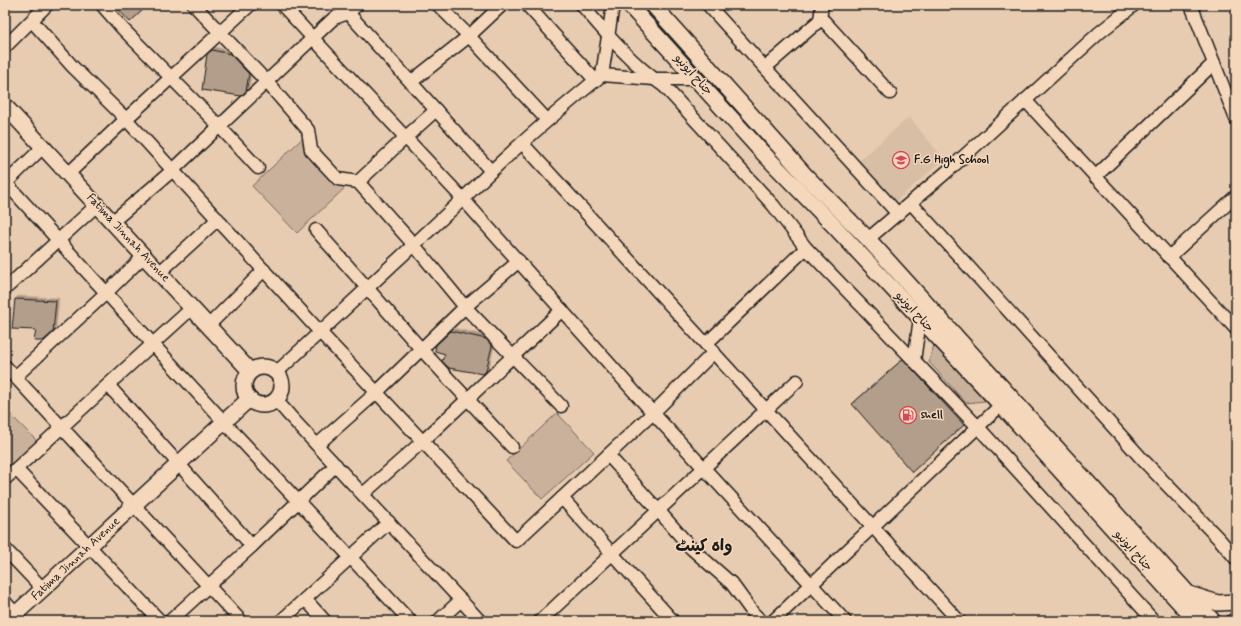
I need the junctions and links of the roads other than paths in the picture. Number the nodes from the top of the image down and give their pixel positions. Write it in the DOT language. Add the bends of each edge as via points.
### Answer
graph roads {
  1 [pos="48,5"];
  2 [pos="102,5"];
  3 [pos="194,5"];
  4 [pos="250,5"];
  5 [pos="282,5"];
  6 [pos="438,5"];
  7 [pos="502,5"];
  8 [pos="527,5"];
  9 [pos="582,5"];
  10 [pos="613,5"];
  11 [pos="629,5"];
  12 [pos="653,5"];
  13 [pos="708,5"];
  14 [pos="822,5"];
  15 [pos="1134,5"];
  16 [pos="1191,5"];
  17 [pos="349,8"];
  18 [pos="820,20"];
  19 [pos="32,21"];
  20 [pos="220,33"];
  21 [pos="469,36"];
  22 [pos="608,36"];
  23 [pos="312,38"];
  24 [pos="5,48"];
  25 [pos="1214,63"];
  26 [pos="766,67"];
  27 [pos="599,77"];
  28 [pos="171,78"];
  29 [pos="654,79"];
  30 [pos="698,79"];
  31 [pos="266,81"];
  32 [pos="411,82"];
  33 [pos="890,93"];
  34 [pos="1025,100"];
  35 [pos="5,106"];
  36 [pos="436,110"];
  37 [pos="126,119"];
  38 [pos="1236,119"];
  39 [pos="547,120"];
  40 [pos="219,126"];
  41 [pos="406,137"];
  42 [pos="522,143"];
  43 [pos="43,147"];
  44 [pos="258,168"];
  45 [pos="173,170"];
  46 [pos="490,171"];
  47 [pos="68,174"];
  48 [pos="1095,177"];
  49 [pos="358,182"];
  50 [pos="5,184"];
  51 [pos="1236,196"];
  52 [pos="463,199"];
  53 [pos="911,203"];
  54 [pos="97,205"];
  55 [pos="898,214"];
  56 [pos="218,219"];
  57 [pos="112,222"];
  58 [pos="316,230"];
  59 [pos="868,239"];
  60 [pos="58,240"];
  61 [pos="414,245"];
  62 [pos="806,248"];
  63 [pos="144,256"];
  64 [pos="1169,257"];
  65 [pos="519,262"];
  66 [pos="264,270"];
  67 [pos="159,273"];
  68 [pos="368,288"];
  69 [pos="5,289"];
  70 [pos="106,293"];
  71 [pos="465,307"];
  72 [pos="192,308"];
  73 [pos="562,310"];
  74 [pos="920,318"];
  75 [pos="208,326"];
  76 [pos="1236,329"];
  77 [pos="320,332"];
  78 [pos="152,344"];
  79 [pos="710,348"];
  80 [pos="421,349"];
  81 [pos="513,356"];
  82 [pos="914,361"];
  83 [pos="5,366"];
  84 [pos="250,371"];
  85 [pos="277,372"];
  86 [pos="15,377"];
  87 [pos="797,381"];
  88 [pos="108,385"];
  89 [pos="376,392"];
  90 [pos="468,398"];
  91 [pos="249,399"];
  92 [pos="276,400"];
  93 [pos="1002,405"];
  94 [pos="561,406"];
  95 [pos="766,409"];
  96 [pos="653,413"];
  97 [pos="224,422"];
  98 [pos="978,427"];
  99 [pos="62,428"];
  100 [pos="422,441"];
  101 [pos="317,445"];
  102 [pos="512,447"];
  103 [pos="608,455"];
  104 [pos="178,464"];
  105 [pos="336,465"];
  106 [pos="704,466"];
  107 [pos="16,469"];
  108 [pos="5,479"];
  109 [pos="363,494"];
  110 [pos="562,498"];
  111 [pos="298,501"];
  112 [pos="133,506"];
  113 [pos="658,510"];
  114 [pos="389,522"];
  115 [pos="872,527"];
  116 [pos="89,546"];
  117 [pos="252,546"];
  118 [pos="5,549"];
  119 [pos="611,554"];
  120 [pos="350,557"];
  121 [pos="1236,559"];
  122 [pos="209,585"];
  123 [pos="812,585"];
  124 [pos="43,589"];
  125 [pos="1188,594"];
  126 [pos="305,599"];
  127 [pos="460,600"];
  128 [pos="5,602"];
  129 [pos="1236,602"];
  130 [pos="12,617"];
  131 [pos="1236,618"];
  132 [pos="546,619"];
  133 [pos="160,621"];
  134 [pos="170,621"];
  135 [pos="241,621"];
  136 [pos="281,621"];
  137 [pos="325,621"];
  138 [pos="410,621"];
  139 [pos="438,621"];
  140 [pos="480,621"];
  141 [pos="673,621"];
  142 [pos="761,621"];
  143 [pos="773,621"];
  144 [pos="846,621"];
  145 [pos="958,621"];
  146 [pos="1154,621"];
  147 [pos="1196,621"];
  148 [pos="1213,621"];
  149 [pos="1232,621"];
  1 -- 19 [label="street"];
  2 -- 28 [label="street"];
  3 -- 20 [label="street"];
  4 -- 20 [label="street"];
  5 -- 23 [label="street"];
  6 -- 21 [label="street"];
  7 -- 21 [label="street"];
  8 -- 27 [label="street"];
  9 -- 22 [label="street"];
  10 -- 22 [label="street"];
  11 -- 30 [label="main road, جناح ایونیو"];
  12 -- 59 [label="main road, جناح ایونیو" via="805,174"];
  13 -- 26 [label="street"];
  14 -- 18 [label="street"];
  15 -- 34 [label="street"];
  16 -- 25 [label="street"];
  17 -- 23 [label="street"];
  17 -- 32 [label="street"];
  18 -- 26 [label="street"];
  18 -- 33 [label="street" via="824,21"];
  19 -- 24 [label="street"];
  19 -- 37 [label="street"];
  20 -- 28 [label="street"];
  20 -- 31 [label="street"];
  21 -- 32 [label="street"];
  21 -- 39 [label="street"];
  22 -- 27 [label="street"];
  22 -- 29 [label="street"];
  23 -- 31 [label="street"];
  23 -- 41 [label="street"];
  25 -- 38 [label="street"];
  25 -- 48 [label="street"];
  26 -- 55 [label="street"];
  27 -- 29 [label="street"];
  27 -- 39 [label="street"];
  28 -- 37 [label="street"];
  28 -- 40 [label="street"];
  29 -- 30 [label="street"];
  29 -- 62 [label="street" via="664,86 773,205"];
  30 -- 74 [label="main road, جناح ایونیو" via="761,151"];
  31 -- 40 [label="street"];
  31 -- 49 [label="street" via="308,130 311,150 338,179"];
  32 -- 36 [label="street"];
  34 -- 48 [label="street"];
  34 -- 53 [label="street"];
  35 -- 43 [label="main road, Fatima Jinnah Avenue"];
  36 -- 41 [label="street"];
  36 -- 46 [label="street"];
  37 -- 45 [label="street"];
  37 -- 47 [label="street"];
  39 -- 42 [label="street"];
  40 -- 44 [label="street"];
  40 -- 45 [label="street"];
  41 -- 49 [label="street"];
  41 -- 52 [label="street"];
  42 -- 46 [label="street"];
  42 -- 79 [label="street"];
  43 -- 47 [label="main road, Fatima Jinnah Avenue"];
  43 -- 50 [label="street"];
  45 -- 56 [label="street"];
  45 -- 57 [label="street"];
  46 -- 52 [label="street"];
  47 -- 54 [label="main road, Fatima Jinnah Avenue"];
  48 -- 64 [label="street"];
  49 -- 61 [label="street"];
  50 -- 60 [label="street"];
  51 -- 64 [label="street"];
  52 -- 61 [label="street"];
  52 -- 65 [label="street"];
  53 -- 55 [label="street"];
  53 -- 121 [label="street"];
  54 -- 57 [label="main road, Fatima Jinnah Avenue"];
  54 -- 60 [label="street"];
  55 -- 59 [label="street"];
  56 -- 66 [label="street"];
  56 -- 67 [label="street"];
  57 -- 63 [label="main road, Fatima Jinnah Avenue"];
  58 -- 68 [label="street"];
  59 -- 125 [label="main road, جناح ایونیو"];
  60 -- 69 [label="street"];
  60 -- 70 [label="street"];
  61 -- 68 [label="street"];
  61 -- 71 [label="street"];
  62 -- 79 [label="street"];
  62 -- 82 [label="street"];
  63 -- 67 [label="main road, Fatima Jinnah Avenue"];
  63 -- 70 [label="street"];
  64 -- 76 [label="street"];
  65 -- 71 [label="street"];
  65 -- 73 [label="street"];
  66 -- 75 [label="street"];
  66 -- 77 [label="street"];
  67 -- 72 [label="main road, Fatima Jinnah Avenue"];
  68 -- 77 [label="street"];
  68 -- 80 [label="street"];
  70 -- 78 [label="street"];
  70 -- 86 [label="street"];
  71 -- 80 [label="street"];
  71 -- 81 [label="street"];
  72 -- 75 [label="main road, Fatima Jinnah Avenue"];
  72 -- 78 [label="street"];
  73 -- 81 [label="street"];
  73 -- 96 [label="street"];
  74 -- 82 [label="street"];
  74 -- 93 [label="main road, جناح ایونیو"];
  75 -- 84 [label="main road, Fatima Jinnah Avenue"];
  77 -- 85 [label="street"];
  77 -- 89 [label="street"];
  78 -- 88 [label="street"];
  78 -- 97 [label="street"];
  79 -- 95 [label="street"];
  79 -- 96 [label="street"];
  80 -- 89 [label="street"];
  80 -- 90 [label="street"];
  81 -- 90 [label="street"];
  81 -- 94 [label="street"];
  82 -- 98 [label="street"];
  83 -- 86 [label="street"];
  84 -- 85 [label="main road" via="259,367 269,367"];
  84 -- 91 [label="main road" via="244,382"];
  85 -- 92 [label="main road" via="283,386"];
  86 -- 99 [label="street"];
  87 -- 95 [label="street"];
  88 -- 99 [label="street"];
  88 -- 104 [label="street"];
  89 -- 100 [label="street"];
  89 -- 101 [label="street"];
  90 -- 100 [label="street"];
  90 -- 102 [label="street"];
  91 -- 92 [label="main road" via="266,405"];
  91 -- 97 [label="main road, Fatima Jinnah Avenue"];
  92 -- 101 [label="street"];
  93 -- 98 [label="street"];
  93 -- 147 [label="main road, جناح ایونیو"];
  95 -- 106 [label="street"];
  95 -- 115 [label="street"];
  96 -- 103 [label="street"];
  96 -- 106 [label="street"];
  97 -- 104 [label="main road, Fatima Jinnah Avenue"];
  97 -- 111 [label="street"];
  98 -- 115 [label="street"];
  98 -- 146 [label="street"];
  99 -- 107 [label="street"];
  99 -- 112 [label="street"];
  100 -- 109 [label="street"];
  100 -- 110 [label="street" via="516,541"];
  101 -- 105 [label="street"];
  103 -- 110 [label="street"];
  103 -- 113 [label="street"];
  104 -- 112 [label="main road, Fatima Jinnah Avenue"];
  104 -- 117 [label="street"];
  105 -- 109 [label="street"];
  105 -- 111 [label="street"];
  106 -- 113 [label="street"];
  106 -- 123 [label="street"];
  107 -- 108 [label="street"];
  107 -- 116 [label="street"];
  109 -- 114 [label="street"];
  110 -- 119 [label="street"];
  111 -- 117 [label="street"];
  111 -- 120 [label="street"];
  112 -- 116 [label="main road, Fatima Jinnah Avenue"];
  112 -- 122 [label="street"];
  113 -- 119 [label="street"];
  113 -- 142 [label="street" via="691,548 732,584"];
  114 -- 120 [label="street"];
  114 -- 127 [label="street"];
  115 -- 123 [label="street"];
  115 -- 145 [label="street"];
  116 -- 124 [label="main road, Fatima Jinnah Avenue"];
  116 -- 133 [label="street"];
  117 -- 122 [label="street"];
  118 -- 124 [label="street"];
  119 -- 132 [label="street"];
  119 -- 141 [label="street"];
  120 -- 126 [label="street"];
  120 -- 138 [label="street"];
  122 -- 134 [label="street"];
  122 -- 135 [label="street"];
  123 -- 143 [label="street"];
  123 -- 144 [label="street"];
  124 -- 130 [label="main road, Fatima Jinnah Avenue"];
  125 -- 129 [label="main road" via="1218,603"];
  125 -- 148 [label="main road, جناح ایونیو"];
  126 -- 136 [label="street"];
  126 -- 137 [label="street"];
  127 -- 139 [label="street"];
  127 -- 140 [label="street"];
  128 -- 130 [label="street"];
  131 -- 149 [label="street"];
}
